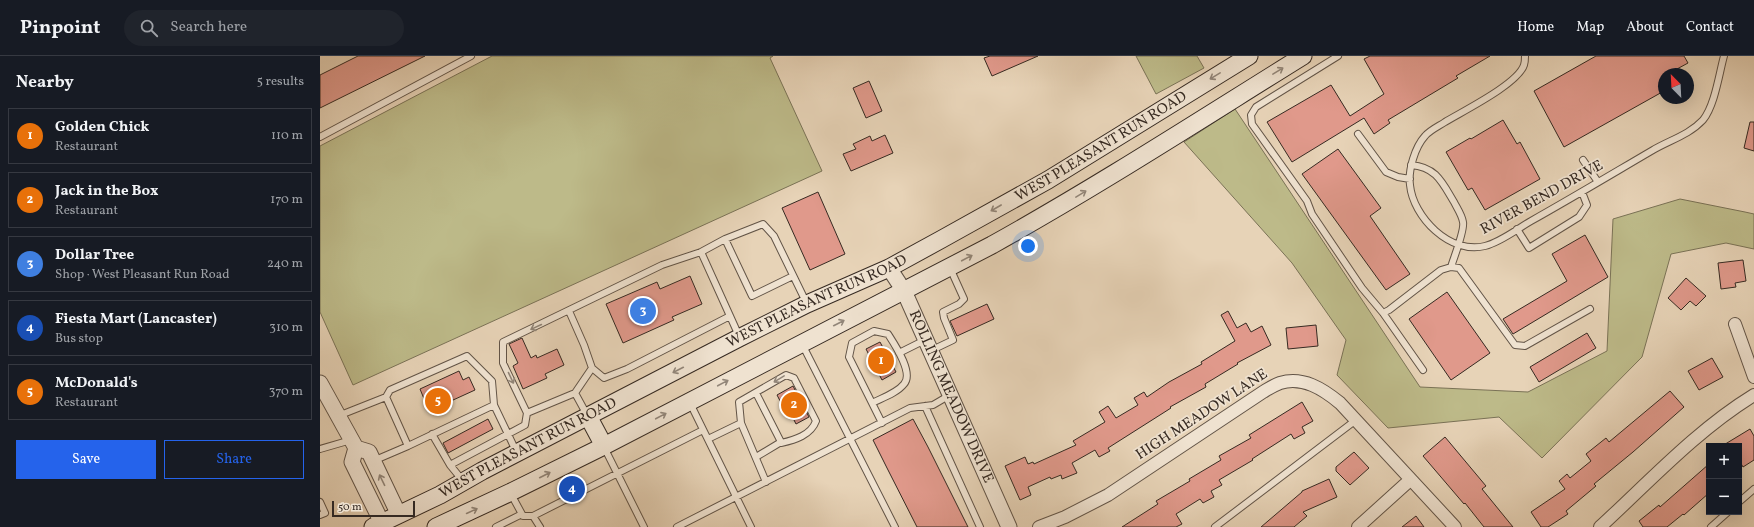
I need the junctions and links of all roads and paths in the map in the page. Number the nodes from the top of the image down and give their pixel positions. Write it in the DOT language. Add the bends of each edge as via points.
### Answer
graph roads {
  1 [pos="471,56"];
  2 [pos="1249,56"];
  3 [pos="1338,56"];
  4 [pos="1525,56"];
  5 [pos="1724,56"];
  6 [pos="1299,57"];
  7 [pos="1358,134"];
  8 [pos="320,136"];
  9 [pos="1583,160"];
  10 [pos="1411,165"];
  11 [pos="1410,179"];
  12 [pos="1598,182"];
  13 [pos="1582,192"];
  14 [pos="1517,229"];
  15 [pos="725,239"];
  16 [pos="1458,244"];
  17 [pos="701,252"];
  18 [pos="950,267"];
  19 [pos="1451,267"];
  20 [pos="889,268"];
  21 [pos="793,276"];
  22 [pos="904,291"];
  23 [pos="807,304"];
  24 [pos="1590,309"];
  25 [pos="569,311"];
  26 [pos="1383,313"];
  27 [pos="730,316"];
  28 [pos="1735,324"];
  29 [pos="739,338"];
  30 [pos="801,343"];
  31 [pos="928,345"];
  32 [pos="899,353"];
  33 [pos="592,368"];
  34 [pos="1423,370"];
  35 [pos="1754,377"];
  36 [pos="320,384"];
  37 [pos="575,393"];
  38 [pos="756,393"];
  39 [pos="950,395"];
  40 [pos="1754,395"];
  41 [pos="386,397"];
  42 [pos="689,401"];
  43 [pos="872,403"];
  44 [pos="494,405"];
  45 [pos="925,406"];
  46 [pos="527,413"];
  47 [pos="338,416"];
  48 [pos="588,416"];
  49 [pos="1356,420"];
  50 [pos="741,423"];
  51 [pos="882,423"];
  52 [pos="703,430"];
  53 [pos="432,434"];
  54 [pos="507,435"];
  55 [pos="708,439"];
  56 [pos="850,439"];
  57 [pos="781,443"];
  58 [pos="354,444"];
  59 [pos="408,446"];
  60 [pos="604,446"];
  61 [pos="320,449"];
  62 [pos="517,453"];
  63 [pos="756,456"];
  64 [pos="373,461"];
  65 [pos="450,465"];
  66 [pos="617,473"];
  67 [pos="1410,480"];
  68 [pos="463,481"];
  69 [pos="766,482"];
  70 [pos="1754,489"];
  71 [pos="511,492"];
  72 [pos="736,497"];
  73 [pos="1742,499"];
  74 [pos="320,502"];
  75 [pos="522,514"];
  76 [pos="1725,515"];
  77 [pos="320,516"];
  78 [pos="534,516"];
  79 [pos="510,520"];
  80 [pos="402,521"];
  81 [pos="380,526"];
  82 [pos="436,527"];
  83 [pos="496,527"];
  84 [pos="514,527"];
  85 [pos="540,527"];
  86 [pos="644,527"];
  87 [pos="677,527"];
  88 [pos="751,527"];
  89 [pos="894,527"];
  90 [pos="980,527"];
  91 [pos="1009,527"];
  92 [pos="1040,527"];
  93 [pos="1215,527"];
  94 [pos="1358,527"];
  95 [pos="1455,527"];
  96 [pos="1600,527"];
  97 [pos="1711,527"];
  1 -- 8 [label="lane"];
  2 -- 20 [label="main road, WEST PLEASANT RUN ROAD, one-way" via="1048,180"];
  3 -- 26 [label="lane" via="1256,107 1251,115 1252,124 1307,201 1312,214 1362,288"];
  4 -- 10 [label="lane, RIVER BEND DRIVE" via="1524,66 1510,82 1425,136"];
  5 -- 12 [label="lane, RIVER BEND DRIVE" via="1712,103 1704,118 1683,135 1658,146"];
  18 -- 6 [label="main road, WEST PLEASANT RUN ROAD, one-way" via="1106,179"];
  7 -- 11 [label="lane" via="1386,172"];
  9 -- 12 [label="lane"];
  10 -- 11 [label="lane, RIVER BEND DRIVE"];
  10 -- 16 [label="lane" via="1427,168 1443,183 1463,222"];
  11 -- 16 [label="lane, RIVER BEND DRIVE" via="1410,186 1424,221 1446,240"];
  12 -- 13 [label="lane, RIVER BEND DRIVE"];
  13 -- 14 [label="lane, RIVER BEND DRIVE"];
  13 -- 14 [label="lane" via="1587,206 1579,217 1529,248"];
  14 -- 16 [label="lane, RIVER BEND DRIVE" via="1484,246"];
  15 -- 17 [label="lane"];
  15 -- 21 [label="lane" via="763,224 774,236"];
  15 -- 21 [label="lane" via="752,296"];
  16 -- 19 [label="lane"];
  17 -- 25 [label="lane" via="662,264"];
  17 -- 27 [label="lane"];
  18 -- 22 [label="main road, WEST PLEASANT RUN ROAD"];
  18 -- 31 [label="lane" via="964,299 943,312 953,340"];
  19 -- 24 [label="lane" via="1459,268 1515,345 1525,346"];
  19 -- 26 [label="lane" via="1441,270"];
  20 -- 22 [label="street, ROLLING MEADOW DRIVE"];
  20 -- 23 [label="main road, WEST PLEASANT RUN ROAD"];
  21 -- 23 [label="lane"];
  30 -- 22 [label="main road, WEST PLEASANT RUN ROAD, one-way"];
  22 -- 31 [label="street, ROLLING MEADOW DRIVE"];
  23 -- 29 [label="main road, WEST PLEASANT RUN ROAD"];
  25 -- 33 [label="lane"];
  25 -- 46 [label="lane, one-way" via="503,342 503,362"];
  26 -- 34 [label="lane"];
  27 -- 29 [label="lane"];
  27 -- 33 [label="lane" via="627,369 604,378"];
  28 -- 35 [label="street"];
  29 -- 48 [label="main road, WEST PLEASANT RUN ROAD, one-way"];
  42 -- 30 [label="main road, WEST PLEASANT RUN ROAD, one-way"];
  30 -- 56 [label="lane"];
  31 -- 32 [label="lane"];
  31 -- 39 [label="street, ROLLING MEADOW DRIVE"];
  32 -- 43 [label="lane" via="908,371 908,378 898,390"];
  32 -- 43 [label="lane" via="888,334 874,330 852,343 849,357"];
  33 -- 37 [label="lane"];
  36 -- 47 [label="street"];
  37 -- 46 [label="lane"];
  37 -- 48 [label="lane"];
  38 -- 50 [label="lane" via="738,402"];
  38 -- 57 [label="lane"];
  57 -- 38 [label="lane, one-way" via="792,441 813,429 816,421 814,416 794,378 786,375"];
  39 -- 45 [label="lane" via="933,405"];
  39 -- 91 [label="street, ROLLING MEADOW DRIVE"];
  40 -- 96 [label="street" via="1729,410 1702,432"];
  41 -- 44 [label="lane" via="390,390 467,356 492,381"];
  41 -- 47 [label="lane"];
  41 -- 59 [label="lane"];
  42 -- 52 [label="lane"];
  60 -- 42 [label="main road, WEST PLEASANT RUN ROAD, one-way"];
  43 -- 51 [label="lane"];
  44 -- 53 [label="lane"];
  44 -- 54 [label="lane"];
  45 -- 51 [label="lane" via="910,408"];
  45 -- 90 [label="lane"];
  46 -- 54 [label="lane" via="525,425"];
  47 -- 58 [label="street"];
  48 -- 60 [label="main road"];
  48 -- 62 [label="main road, WEST PLEASANT RUN ROAD"];
  49 -- 67 [label="street, HIGH MEADOW LANE"];
  49 -- 92 [label="street, HIGH MEADOW LANE" via="1321,388 1295,381 1280,383 1108,495"];
  49 -- 93 [label="lane"];
  50 -- 55 [label="lane"];
  50 -- 63 [label="lane"];
  51 -- 56 [label="lane"];
  52 -- 55 [label="lane"];
  52 -- 66 [label="lane"];
  53 -- 59 [label="lane"];
  53 -- 65 [label="lane"];
  54 -- 62 [label="lane"];
  54 -- 65 [label="lane"];
  55 -- 72 [label="lane"];
  56 -- 69 [label="lane"];
  56 -- 89 [label="lane"];
  57 -- 63 [label="lane"];
  58 -- 61 [label="lane"];
  58 -- 64 [label="street" via="369,452"];
  58 -- 81 [label="street" via="352,462"];
  59 -- 64 [label="lane"];
  60 -- 66 [label="lane"];
  71 -- 60 [label="main road, WEST PLEASANT RUN ROAD, one-way"];
  62 -- 68 [label="main road, WEST PLEASANT RUN ROAD"];
  63 -- 69 [label="lane"];
  80 -- 64 [label="street, one-way"];
  65 -- 68 [label="lane"];
  66 -- 78 [label="lane"];
  66 -- 86 [label="lane"];
  67 -- 94 [label="street"];
  67 -- 95 [label="street, HIGH MEADOW LANE"];
  68 -- 80 [label="main road, WEST PLEASANT RUN ROAD"];
  69 -- 72 [label="lane"];
  70 -- 73 [label="lane"];
  71 -- 75 [label="lane"];
  82 -- 71 [label="main road, WEST PLEASANT RUN ROAD, one-way"];
  72 -- 87 [label="lane"];
  72 -- 88 [label="lane"];
  74 -- 77 [label="lane" via="325,513"];
  75 -- 78 [label="lane" via="526,517"];
  75 -- 79 [label="lane"];
  76 -- 97 [label="lane"];
  78 -- 85 [label="lane"];
  79 -- 83 [label="lane"];
  79 -- 84 [label="lane"];
  80 -- 81 [label="main road, WEST PLEASANT RUN ROAD"];
}
